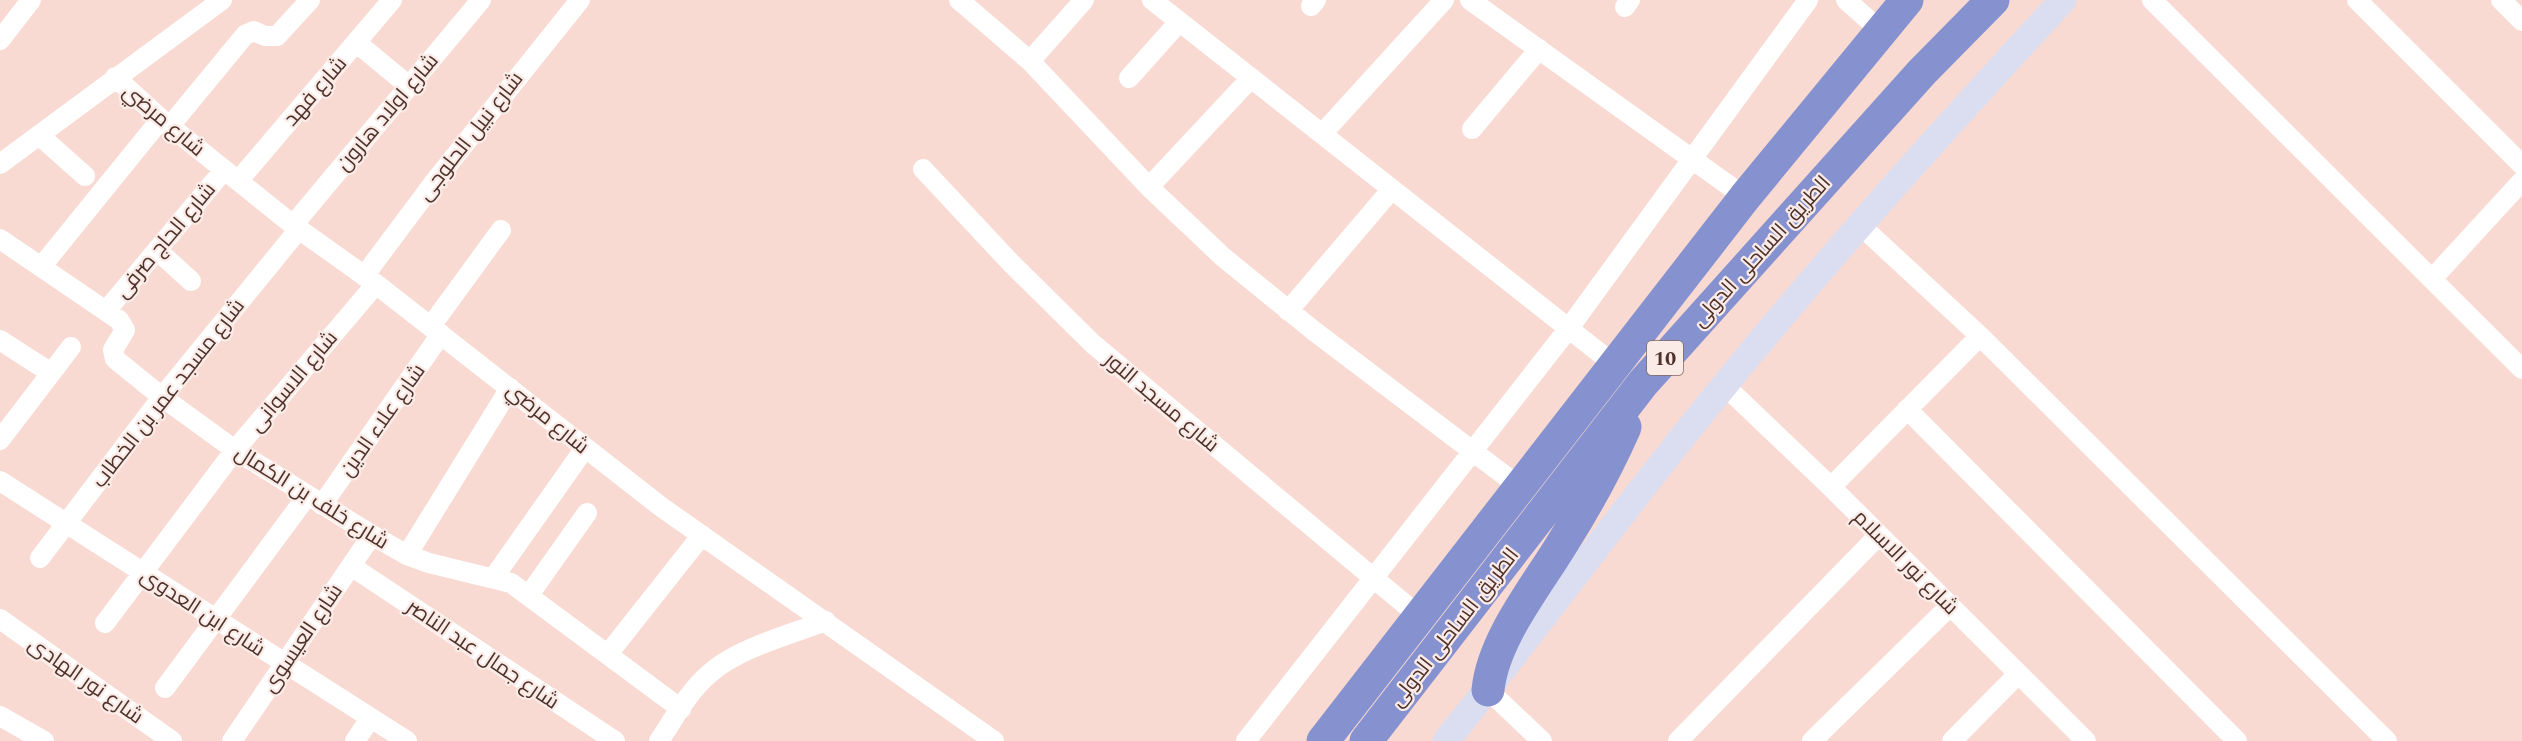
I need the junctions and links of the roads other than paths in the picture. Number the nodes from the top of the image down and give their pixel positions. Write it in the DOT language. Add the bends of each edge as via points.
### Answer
graph roads {
  1 [pos="31,0"];
  2 [pos="222,0"];
  3 [pos="310,0"];
  4 [pos="392,0"];
  5 [pos="481,0"];
  6 [pos="580,0"];
  7 [pos="958,0"];
  8 [pos="1084,0"];
  9 [pos="1152,0"];
  10 [pos="1444,0"];
  11 [pos="1470,0"];
  12 [pos="1808,0"];
  13 [pos="1846,0"];
  14 [pos="1907,0"];
  15 [pos="1994,0"];
  16 [pos="2063,0"];
  17 [pos="2152,0"];
  18 [pos="2357,0"];
  19 [pos="2500,0"];
  20 [pos="1493,6"];
  21 [pos="2522,21"];
  22 [pos="1179,22"];
  23 [pos="1880,30"];
  24 [pos="0,40"];
  25 [pos="357,43"];
  26 [pos="1539,49"];
  27 [pos="1030,60"];
  28 [pos="115,77"];
  29 [pos="1129,78"];
  30 [pos="1251,78"];
  31 [pos="409,86"];
  32 [pos="166,123"];
  33 [pos="1472,129"];
  34 [pos="39,135"];
  35 [pos="1323,135"];
  36 [pos="1692,159"];
  37 [pos="0,164"];
  38 [pos="2522,165"];
  39 [pos="923,169"];
  40 [pos="231,175"];
  41 [pos="85,176"];
  42 [pos="2522,181"];
  43 [pos="1149,187"];
  44 [pos="1392,189"];
  45 [pos="1745,197"];
  46 [pos="1860,225"];
  47 [pos="296,227"];
  48 [pos="501,230"];
  49 [pos="0,239"];
  50 [pos="157,250"];
  51 [pos="41,267"];
  52 [pos="2432,279"];
  53 [pos="370,280"];
  54 [pos="191,281"];
  55 [pos="106,311"];
  56 [pos="1288,311"];
  57 [pos="1569,327"];
  58 [pos="436,330"];
  59 [pos="1980,336"];
  60 [pos="0,340"];
  61 [pos="71,347"];
  62 [pos="2519,360"];
  63 [pos="1615,365"];
  64 [pos="51,373"];
  65 [pos="1642,383"];
  66 [pos="1724,385"];
  67 [pos="510,388"];
  68 [pos="162,397"];
  69 [pos="1907,409"];
  70 [pos="0,440"];
  71 [pos="585,448"];
  72 [pos="235,450"];
  73 [pos="1474,452"];
  74 [pos="0,481"];
  75 [pos="1520,487"];
  76 [pos="1831,487"];
  77 [pos="315,501"];
  78 [pos="587,513"];
  79 [pos="66,524"];
  80 [pos="372,535"];
  81 [pos="1879,535"];
  82 [pos="702,536"];
  83 [pos="407,555"];
  84 [pos="40,558"];
  85 [pos="351,566"];
  86 [pos="142,573"];
  87 [pos="1373,577"];
  88 [pos="494,578"];
  89 [pos="529,595"];
  90 [pos="1950,606"];
  91 [pos="1419,616"];
  92 [pos="0,619"];
  93 [pos="215,620"];
  94 [pos="826,621"];
  95 [pos="105,623"];
  96 [pos="608,654"];
  97 [pos="284,664"];
  98 [pos="2018,674"];
  99 [pos="165,688"];
  100 [pos="1488,690"];
  101 [pos="681,709"];
  102 [pos="0,716"];
  103 [pos="369,719"];
  104 [pos="44,741"];
  105 [pos="172,741"];
  106 [pos="232,741"];
  107 [pos="355,741"];
  108 [pos="407,741"];
  109 [pos="615,741"];
  110 [pos="659,741"];
  111 [pos="994,741"];
  112 [pos="1246,741"];
  113 [pos="1323,741"];
  114 [pos="1366,741"];
  115 [pos="1446,741"];
  116 [pos="1542,741"];
  117 [pos="1678,741"];
  118 [pos="1812,741"];
  119 [pos="1952,741"];
  120 [pos="2086,741"];
  121 [pos="2237,741"];
  122 [pos="2387,741"];
  1 -- 24 [label="street"];
  2 -- 28 [label="street"];
  3 -- 32 [label="street" via="277,36 254,31 245,35"];
  4 -- 25 [label="street, شارع فهد"];
  5 -- 31 [label="street, شارع اولاد هارون"];
  6 -- 53 [label="street, شارع نبيل الحلوجى" via="449,162"];
  7 -- 27 [label="street"];
  8 -- 27 [label="street"];
  9 -- 22 [label="street"];
  10 -- 35 [label="street"];
  11 -- 20 [label="street"];
  12 -- 36 [label="street"];
  13 -- 23 [label="street"];
  14 -- 23 [label="highway, الطريق الساحلى الدولى / 10"];
  15 -- 65 [label="highway, الطريق الساحلى الدولى / 10" via="1922,72"];
  16 -- 46 [label="street"];
  17 -- 52 [label="street"];
  18 -- 38 [label="street"];
  19 -- 21 [label="street"];
  20 -- 26 [label="street"];
  22 -- 29 [label="street"];
  22 -- 30 [label="street"];
  23 -- 45 [label="highway, الطريق الساحلى الدولى / 10"];
  25 -- 31 [label="street"];
  25 -- 40 [label="street, شارع فهد"];
  26 -- 33 [label="street"];
  26 -- 36 [label="street"];
  27 -- 43 [label="street"];
  28 -- 32 [label="street, شارع مرضي"];
  28 -- 34 [label="street"];
  30 -- 35 [label="street"];
  30 -- 43 [label="street"];
  31 -- 47 [label="street, شارع اولاد هارون"];
  32 -- 40 [label="street, شارع مرضي"];
  32 -- 51 [label="street"];
  34 -- 37 [label="street"];
  34 -- 41 [label="street"];
  35 -- 44 [label="street"];
  36 -- 45 [label="street"];
  36 -- 57 [label="street"];
  39 -- 87 [label="street, شارع مسجد النور" via="1093,344"];
  40 -- 47 [label="street, شارع مرضي"];
  40 -- 50 [label="street, شارع الحاج صرفى"];
  42 -- 52 [label="street"];
  43 -- 56 [label="street"];
  44 -- 56 [label="street"];
  44 -- 57 [label="street"];
  45 -- 63 [label="highway, الطريق الساحلى الدولى / 10"];
  46 -- 59 [label="street"];
  46 -- 66 [label="street"];
  47 -- 53 [label="street, شارع مرضي"];
  47 -- 68 [label="street, شارع مسجد عمر بن الخطاب"];
  48 -- 58 [label="street, شارع علاء الدين"];
  49 -- 51 [label="street, شارع خلف بن الكمال"];
  50 -- 54 [label="street"];
  50 -- 55 [label="street, شارع الحاج صرفى"];
  51 -- 55 [label="street, شارع خلف بن الكمال"];
  52 -- 62 [label="street"];
  53 -- 58 [label="street, شارع مرضي"];
  53 -- 72 [label="street, شارع الاسوانى"];
  55 -- 68 [label="street, شارع خلف بن الكمال" via="125,330 113,355"];
  56 -- 73 [label="street"];
  57 -- 63 [label="street"];
  57 -- 73 [label="street"];
  58 -- 67 [label="street, شارع مرضي"];
  58 -- 77 [label="street, شارع علاء الدين"];
  59 -- 69 [label="street"];
  59 -- 122 [label="street"];
  60 -- 64 [label="street"];
  61 -- 64 [label="street"];
  63 -- 75 [label="highway, الطريق الساحلى الدولى / 10"];
  64 -- 70 [label="street"];
  65 -- 100 [label="highway" via="1613,455 1587,504 1499,646"];
  65 -- 114 [label="highway, الطريق الساحلى الدولى / 10"];
  66 -- 76 [label="street, شارع نور الاسلام"];
  66 -- 100 [label="street" via="1608,530"];
  67 -- 71 [label="street, شارع مرضي"];
  67 -- 83 [label="street"];
  68 -- 72 [label="street, شارع خلف بن الكمال"];
  68 -- 79 [label="street, شارع مسجد عمر بن الخطاب"];
  69 -- 76 [label="street"];
  69 -- 121 [label="street"];
  71 -- 82 [label="street, شارع مرضي"];
  71 -- 88 [label="street"];
  72 -- 77 [label="street, شارع خلف بن الكمال"];
  72 -- 86 [label="street, شارع الاسوانى"];
  73 -- 75 [label="street"];
  73 -- 87 [label="street"];
  74 -- 79 [label="street, شارع ابن العدوى"];
  75 -- 91 [label="highway, الطريق الساحلى الدولى / 10"];
  76 -- 81 [label="street, شارع نور الاسلام"];
  77 -- 80 [label="street, شارع خلف بن الكمال"];
  77 -- 93 [label="street, شارع علاء الدين"];
  78 -- 89 [label="street"];
  79 -- 84 [label="street, شارع مسجد عمر بن الخطاب"];
  79 -- 86 [label="street, شارع ابن العدوى"];
  80 -- 83 [label="street, شارع خلف بن الكمال"];
  80 -- 85 [label="street, شارع العيسوى"];
  81 -- 90 [label="street, شارع نور الاسلام"];
  81 -- 117 [label="street"];
  82 -- 94 [label="street, شارع مرضي"];
  82 -- 96 [label="street"];
  83 -- 88 [label="street, شارع خلف بن الكمال"];
  85 -- 97 [label="street, شارع العيسوى"];
  85 -- 109 [label="street, شارع جمال عبد الناصر"];
  86 -- 93 [label="street, شارع ابن العدوى"];
  86 -- 95 [label="street, شارع الاسوانى"];
  87 -- 91 [label="street, شارع مسجد النور"];
  87 -- 112 [label="street"];
  88 -- 89 [label="street, شارع خلف بن الكمال"];
  89 -- 96 [label="street, شارع خلف بن الكمال"];
  90 -- 98 [label="street, شارع نور الاسلام"];
  90 -- 118 [label="street"];
  91 -- 113 [label="highway, الطريق الساحلى الدولى / 10"];
  92 -- 105 [label="street, شارع نور الهادى"];
  93 -- 97 [label="street, شارع ابن العدوى"];
  93 -- 99 [label="street, شارع علاء الدين"];
  94 -- 101 [label="street" via="725,662 708,675"];
  94 -- 111 [label="street, شارع مرضي"];
  96 -- 101 [label="street, شارع خلف بن الكمال"];
  97 -- 103 [label="street, شارع ابن العدوى"];
  97 -- 106 [label="street, شارع العيسوى"];
  98 -- 119 [label="street"];
  98 -- 120 [label="street, شارع نور الاسلام"];
  100 -- 115 [label="street"];
  100 -- 116 [label="street"];
  101 -- 110 [label="street"];
  102 -- 104 [label="street"];
  103 -- 107 [label="street"];
  103 -- 108 [label="street, شارع ابن العدوى"];
}
